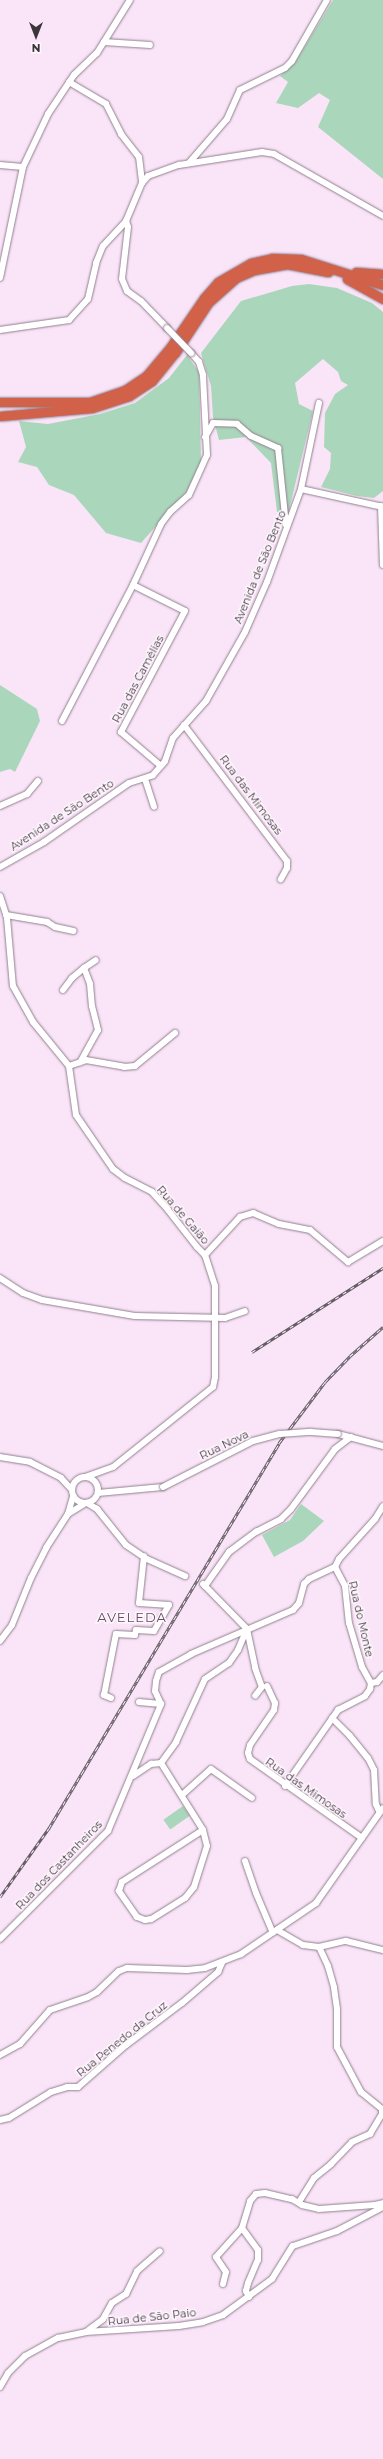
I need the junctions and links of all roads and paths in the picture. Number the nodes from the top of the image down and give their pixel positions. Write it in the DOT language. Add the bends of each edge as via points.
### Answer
graph roads {
  1 [pos="130,0"];
  2 [pos="327,0"];
  3 [pos="104,42"];
  4 [pos="150,45"];
  5 [pos="69,82"];
  6 [pos="189,163"];
  7 [pos="0,165"];
  8 [pos="23,167"];
  9 [pos="142,183"];
  10 [pos="383,216"];
  11 [pos="126,221"];
  12 [pos="342,271"];
  13 [pos="383,274"];
  14 [pos="0,278"];
  15 [pos="347,279"];
  16 [pos="383,284"];
  17 [pos="383,290"];
  18 [pos="383,299"];
  19 [pos="0,330"];
  20 [pos="0,402"];
  21 [pos="319,403"];
  22 [pos="0,416"];
  23 [pos="205,436"];
  24 [pos="301,489"];
  25 [pos="382,507"];
  26 [pos="287,528"];
  27 [pos="383,565"];
  28 [pos="133,585"];
  29 [pos="62,721"];
  30 [pos="184,725"];
  31 [pos="161,766"];
  32 [pos="145,779"];
  33 [pos="38,781"];
  34 [pos="0,806"];
  35 [pos="154,807"];
  36 [pos="0,867"];
  37 [pos="281,879"];
  38 [pos="0,896"];
  39 [pos="6,915"];
  40 [pos="74,931"];
  41 [pos="96,960"];
  42 [pos="84,968"];
  43 [pos="63,990"];
  44 [pos="174,1033"];
  45 [pos="80,1062"];
  46 [pos="69,1066"];
  47 [pos="383,1241"];
  48 [pos="205,1255"];
  49 [pos="0,1278"];
  50 [pos="245,1311"];
  51 [pos="215,1319"];
  52 [pos="351,1437"];
  53 [pos="383,1446"];
  54 [pos="0,1457"];
  55 [pos="102,1473"];
  56 [pos="86,1477"];
  57 [pos="61,1478"];
  58 [pos="78,1479"];
  59 [pos="97,1490"];
  60 [pos="72,1493"];
  61 [pos="86,1504"];
  62 [pos="383,1506"];
  63 [pos="97,1509"];
  64 [pos="68,1514"];
  65 [pos="144,1556"];
  66 [pos="335,1567"];
  67 [pos="185,1576"];
  68 [pos="247,1630"];
  69 [pos="0,1641"];
  70 [pos="383,1675"];
  71 [pos="371,1683"];
  72 [pos="267,1686"];
  73 [pos="254,1696"];
  74 [pos="111,1698"];
  75 [pos="139,1702"];
  76 [pos="161,1704"];
  77 [pos="332,1718"];
  78 [pos="141,1756"];
  79 [pos="161,1763"];
  80 [pos="151,1764"];
  81 [pos="133,1776"];
  82 [pos="285,1786"];
  83 [pos="182,1795"];
  84 [pos="252,1798"];
  85 [pos="381,1809"];
  86 [pos="203,1830"];
  87 [pos="362,1838"];
  88 [pos="245,1861"];
  89 [pos="275,1931"];
  90 [pos="0,1940"];
  91 [pos="319,1947"];
  92 [pos="383,1950"];
  93 [pos="222,1963"];
  94 [pos="0,2055"];
  95 [pos="0,2120"];
  96 [pos="299,2202"];
  97 [pos="383,2203"];
  98 [pos="383,2207"];
  99 [pos="242,2228"];
  100 [pos="160,2251"];
  101 [pos="224,2284"];
  102 [pos="249,2297"];
  103 [pos="86,2332"];
  104 [pos="0,2387"];
  1 -- 3 [label="street"];
  2 -- 6 [label="street" via="292,61 285,68 240,90 227,119"];
  3 -- 4 [label="street"];
  3 -- 5 [label="street"];
  5 -- 8 [label="street" via="48,114"];
  5 -- 9 [label="street" via="106,104 121,134 139,157"];
  6 -- 9 [label="street" via="148,176"];
  6 -- 10 [label="street" via="262,152 274,154"];
  7 -- 8 [label="street"];
  8 -- 14 [label="street"];
  9 -- 11 [label="street"];
  11 -- 19 [label="street" via="103,246 96,263 88,299 69,320"];
  11 -- 23 [label="street, bridge" via="128,227 122,279 127,291 141,301 199,362 203,375"];
  12 -- 13 [label="highway"];
  12 -- 16 [label="highway"];
  12 -- 20 [label="highway" via="285,256 251,263 218,282 160,360 147,375 125,390 90,402"];
  15 -- 17 [label="highway"];
  15 -- 18 [label="highway"];
  15 -- 22 [label="highway" via="326,271 294,265 272,265 254,270 224,287 208,304 175,353 152,381 129,396 92,408"];
  21 -- 24 [label="street, Avenida de São Bento"];
  23 -- 26 [label="street" via="214,422 237,424 251,436 278,448"];
  23 -- 28 [label="street" via="207,455 192,491 161,524"];
  24 -- 25 [label="street"];
  24 -- 26 [label="street, Avenida de São Bento"];
  25 -- 27 [label="street"];
  26 -- 30 [label="street, Avenida de São Bento" via="245,632 206,701"];
  28 -- 29 [label="street"];
  28 -- 31 [label="street, Rua das Camélias" via="185,611 121,732"];
  30 -- 31 [label="street, Avenida de São Bento" via="173,738"];
  30 -- 37 [label="street, Rua das Mimosas" via="288,861 288,868"];
  31 -- 32 [label="street, Avenida de São Bento"];
  32 -- 35 [label="street"];
  32 -- 36 [label="street, Avenida de São Bento" via="130,783 44,842"];
  33 -- 34 [label="street" via="27,794"];
  38 -- 39 [label="street"];
  39 -- 40 [label="street" via="44,921 55,927"];
  39 -- 46 [label="street" via="12,986 33,1022"];
  41 -- 42 [label="street"];
  42 -- 43 [label="street"];
  42 -- 45 [label="street" via="90,984 98,1030"];
  44 -- 45 [label="street" via="136,1066 124,1067 86,1060"];
  45 -- 46 [label="street"];
  46 -- 48 [label="street, Rua de Gaião" via="76,1115 113,1168 125,1178 152,1192"];
  47 -- 48 [label="street" via="348,1262 310,1230 279,1224 253,1213 240,1217"];
  48 -- 51 [label="street, Rua de Gaião" via="215,1286"];
  49 -- 51 [label="street" via="24,1293 66,1305 135,1316"];
  50 -- 51 [label="street" via="235,1316"];
  51 -- 55 [label="street, Rua de Gaião" via="215,1376 212,1387 113,1467"];
  52 -- 53 [label="street, Rua Nova"];
  52 -- 59 [label="street, Rua Nova, bridge" via="303,1432 280,1434 253,1441 162,1487"];
  52 -- 68 [label="street" via="336,1449 291,1509 281,1519 256,1532 229,1552 204,1585"];
  54 -- 57 [label="street" via="30,1462"];
  55 -- 56 [label="street, Rua de Gaião"];
  55 -- 59 [label="street"];
  56 -- 58 [label="street"];
  56 -- 59 [label="street"];
  57 -- 58 [label="street"];
  57 -- 60 [label="street"];
  58 -- 60 [label="street" via="73,1483"];
  59 -- 61 [label="street"];
  59 -- 63 [label="street"];
  60 -- 61 [label="street" via="76,1500"];
  60 -- 64 [label="street"];
  61 -- 63 [label="street"];
  61 -- 64 [label="street"];
  62 -- 66 [label="street"];
  63 -- 65 [label="street" via="126,1545"];
  64 -- 69 [label="street" via="34,1572 12,1625"];
  65 -- 67 [label="street"];
  65 -- 74 [label="street" via="139,1603 169,1606 154,1630 136,1630 134,1635 116,1634 104,1695"];
  66 -- 68 [label="street" via="304,1584 299,1604 292,1610"];
  66 -- 71 [label="street, Rua do Monte" via="345,1586 349,1623 362,1667"];
  68 -- 73 [label="street" via="262,1687"];
  68 -- 76 [label="street" via="191,1654 159,1672 155,1691"];
  68 -- 79 [label="street" via="229,1663 205,1679 176,1742"];
  70 -- 71 [label="street" via="377,1682"];
  71 -- 77 [label="street" via="365,1696 346,1704"];
  72 -- 82 [label="street, Rua das Mimosas" via="275,1703 274,1710 250,1745 248,1753 255,1765"];
  75 -- 76 [label="street"];
  76 -- 78 [label="street, Rua dos Castanheiros"];
  77 -- 82 [label="street"];
  77 -- 85 [label="street" via="368,1758 374,1770 376,1804"];
  78 -- 80 [label="street"];
  78 -- 81 [label="street, Rua dos Castanheiros"];
  79 -- 80 [label="street"];
  79 -- 83 [label="street"];
  80 -- 81 [label="street"];
  81 -- 90 [label="street, Rua dos Castanheiros" via="108,1831"];
  82 -- 87 [label="street, Rua das Mimosas"];
  83 -- 84 [label="street" via="212,1769"];
  83 -- 86 [label="street"];
  85 -- 87 [label="street"];
  86 -- 86 [label="street" via="206,1846 194,1887 185,1898 150,1919 137,1917 118,1891 122,1882"];
  87 -- 89 [label="street" via="316,1903"];
  88 -- 89 [label="street" via="256,1893"];
  89 -- 91 [label="street" via="297,1943"];
  89 -- 93 [label="street" via="241,1954"];
  91 -- 92 [label="street" via="346,1940"];
  91 -- 96 [label="street" via="328,1966 338,2009 337,2047 361,2092 382,2109 382,2114 370,2134 352,2142 314,2178"];
  93 -- 94 [label="street" via="187,1970 127,1968 119,1971 97,1992 50,2010 20,2044"];
  93 -- 95 [label="street, Rua Penedo da Cruz" via="218,1972 78,2087 67,2087 51,2092 9,2118"];
  96 -- 97 [label="street" via="302,2205 328,2209 375,2206"];
  96 -- 99 [label="street" via="264,2193 256,2194 250,2201"];
  98 -- 102 [label="street, Rua de São Paio" via="337,2231 293,2246 272,2279"];
  99 -- 101 [label="street" via="216,2257 226,2272"];
  99 -- 102 [label="street" via="258,2250 258,2260 246,2291"];
  100 -- 103 [label="street" via="138,2271 126,2294 112,2303 103,2319"];
  102 -- 103 [label="street, Rua de São Paio" via="223,2315 203,2322 148,2329"];
  103 -- 104 [label="street, Rua de São Paio" via="58,2338 25,2356 8,2373"];
}
